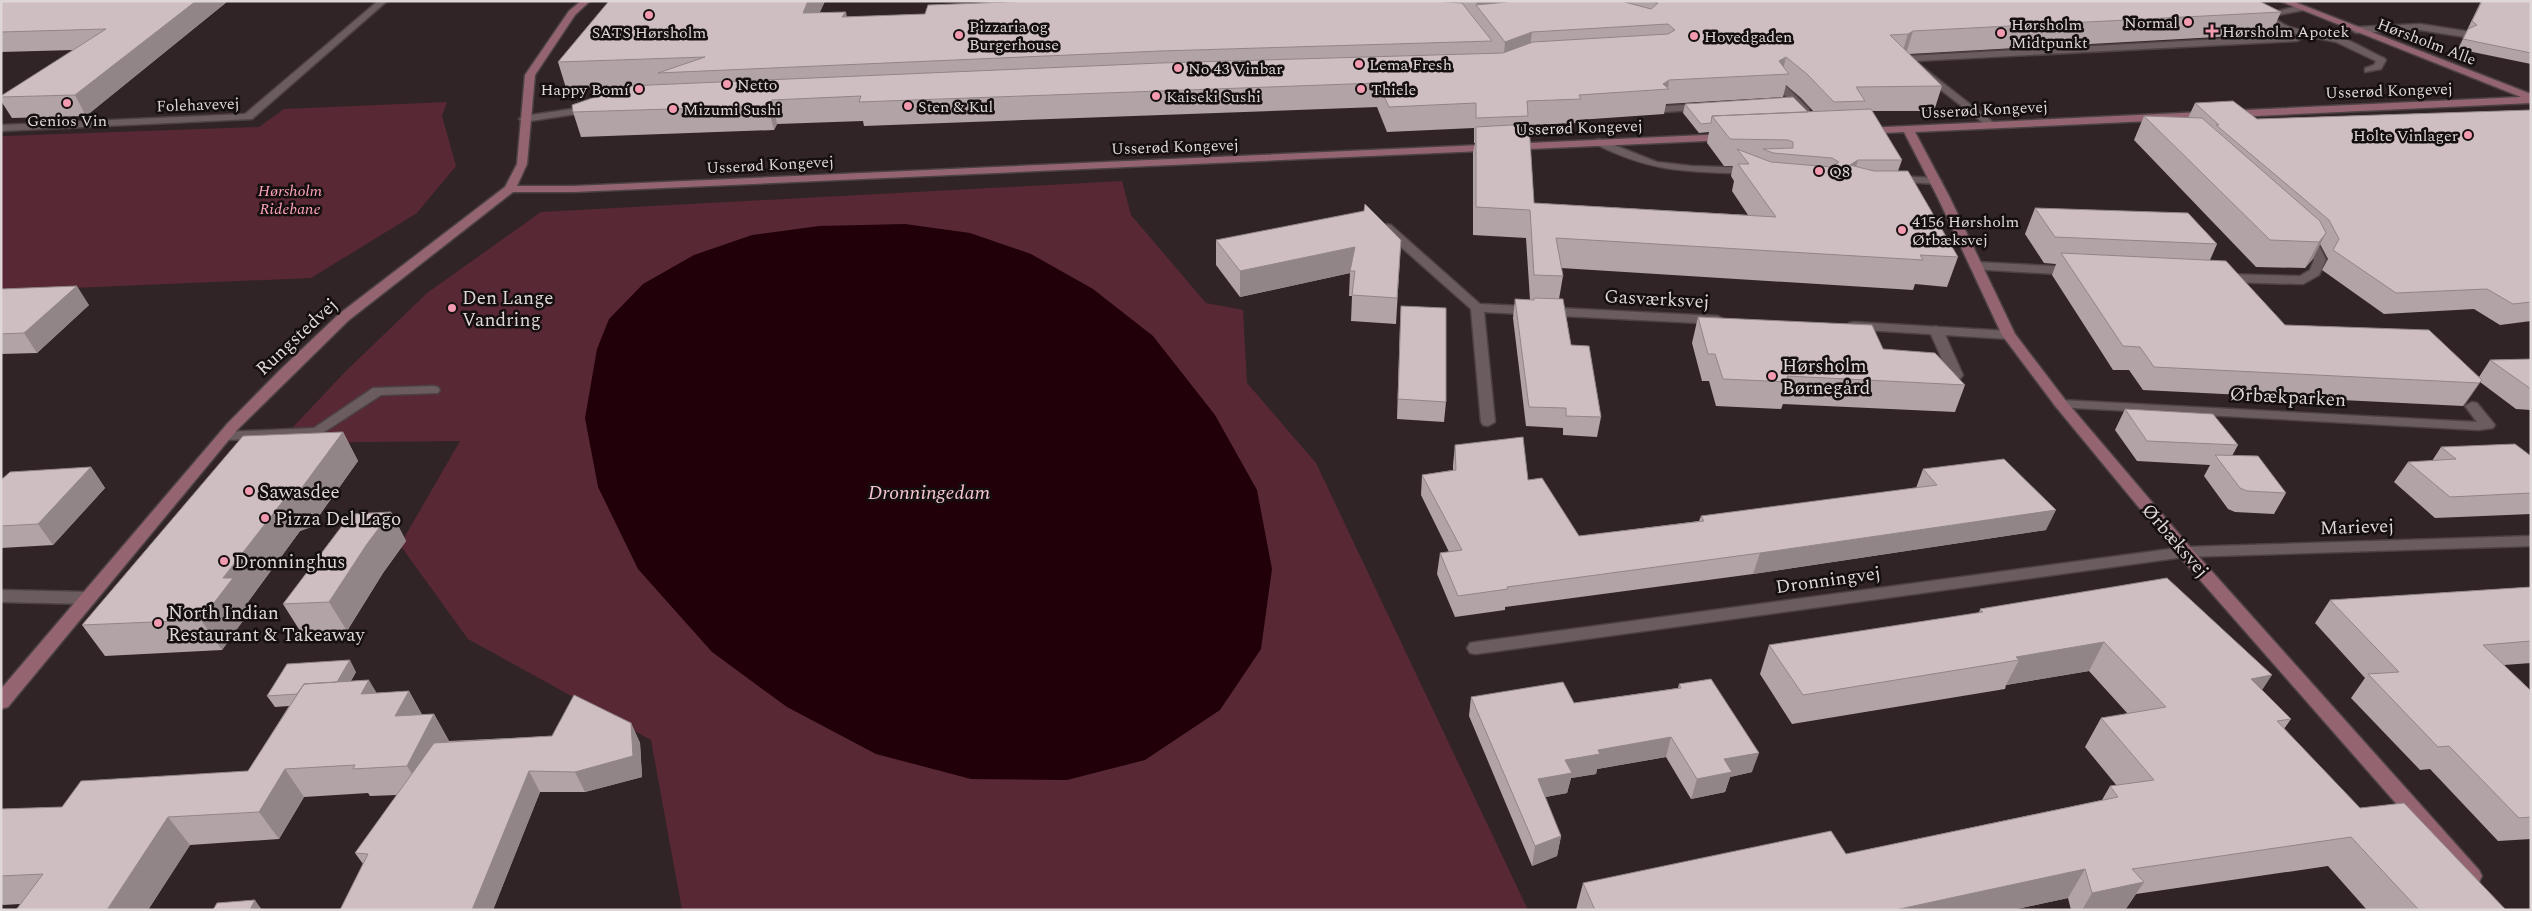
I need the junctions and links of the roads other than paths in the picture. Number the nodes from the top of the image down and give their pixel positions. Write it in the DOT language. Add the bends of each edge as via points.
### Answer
graph roads {
  1 [pos="383,1"];
  2 [pos="586,1"];
  3 [pos="2284,1"];
  4 [pos="2301,8"];
  5 [pos="2356,30"];
  6 [pos="2304,33"];
  7 [pos="2465,34"];
  8 [pos="2368,70"];
  9 [pos="1780,85"];
  10 [pos="2531,99"];
  11 [pos="1796,101"];
  12 [pos="1777,102"];
  13 [pos="1712,106"];
  14 [pos="598,108"];
  15 [pos="1665,109"];
  16 [pos="2171,116"];
  17 [pos="524,119"];
  18 [pos="1813,120"];
  19 [pos="1990,125"];
  20 [pos="1,128"];
  21 [pos="1908,129"];
  22 [pos="2185,129"];
  23 [pos="1849,131"];
  24 [pos="1741,136"];
  25 [pos="1599,142"];
  26 [pos="1725,169"];
  27 [pos="1762,171"];
  28 [pos="1936,181"];
  29 [pos="1757,182"];
  30 [pos="510,189"];
  31 [pos="1907,192"];
  32 [pos="1383,224"];
  33 [pos="2291,224"];
  34 [pos="1976,266"];
  35 [pos="2084,271"];
  36 [pos="2213,277"];
  37 [pos="1478,308"];
  38 [pos="1727,320"];
  39 [pos="1836,326"];
  40 [pos="1936,330"];
  41 [pos="2009,334"];
  42 [pos="1956,375"];
  43 [pos="433,390"];
  44 [pos="2061,404"];
  45 [pos="2472,406"];
  46 [pos="1488,422"];
  47 [pos="225,436"];
  48 [pos="2531,541"];
  49 [pos="2185,552"];
  50 [pos="1,596"];
  51 [pos="89,598"];
  52 [pos="1476,648"];
  53 [pos="1,702"];
  54 [pos="2485,890"];
  1 -- 20 [label="street, Folehavevej" via="248,117"];
  2 -- 17 [label="street, Rungstedvej" via="572,13 530,75"];
  3 -- 4 [label="street, Hørsholm Alle"];
  4 -- 5 [label="street, Hørsholm Alle"];
  4 -- 6 [label="street" via="2267,15 2282,26"];
  5 -- 7 [label="street" via="2420,26"];
  5 -- 10 [label="street, Hørsholm Alle"];
  6 -- 8 [label="street" via="2338,40 2381,60 2378,67"];
  6 -- 19 [label="street" via="2297,38 1906,59"];
  9 -- 11 [label="street"];
  10 -- 16 [label="street, Usserød Kongevej"];
  11 -- 12 [label="street"];
  11 -- 18 [label="street"];
  13 -- 15 [label="street"];
  14 -- 17 [label="street"];
  16 -- 19 [label="street, Usserød Kongevej"];
  16 -- 22 [label="street"];
  17 -- 30 [label="street, Rungstedvej" via="522,164"];
  19 -- 21 [label="street, Usserød Kongevej"];
  21 -- 23 [label="street, Usserød Kongevej"];
  21 -- 28 [label="street, Ørbæksvej"];
  24 -- 25 [label="street, Usserød Kongevej"];
  25 -- 26 [label="street" via="1656,165 1689,170"];
  25 -- 30 [label="street, Usserød Kongevej"];
  26 -- 27 [label="street"];
  26 -- 29 [label="street"];
  28 -- 31 [label="street" via="1900,179 1909,187"];
  28 -- 34 [label="street, Ørbæksvej"];
  30 -- 47 [label="street, Rungstedvej" via="344,317"];
  32 -- 37 [label="street"];
  33 -- 36 [label="street" via="2312,244 2320,260 2315,272 2303,280"];
  34 -- 35 [label="street"];
  34 -- 41 [label="street, Ørbæksvej"];
  37 -- 38 [label="street, Gasværksvej"];
  37 -- 46 [label="street"];
  39 -- 40 [label="street"];
  40 -- 41 [label="street"];
  40 -- 42 [label="street"];
  41 -- 44 [label="street, Ørbæksvej"];
  43 -- 47 [label="street" via="378,391 318,432"];
  44 -- 45 [label="street, Ørbækparken" via="2488,425"];
  44 -- 49 [label="street, Ørbæksvej"];
  47 -- 51 [label="street, Rungstedvej"];
  48 -- 49 [label="street, Marievej"];
  49 -- 52 [label="street, Dronningvej"];
  49 -- 54 [label="street, Ørbæksvej"];
  50 -- 51 [label="street"];
  51 -- 53 [label="street, Rungstedvej"];
}
